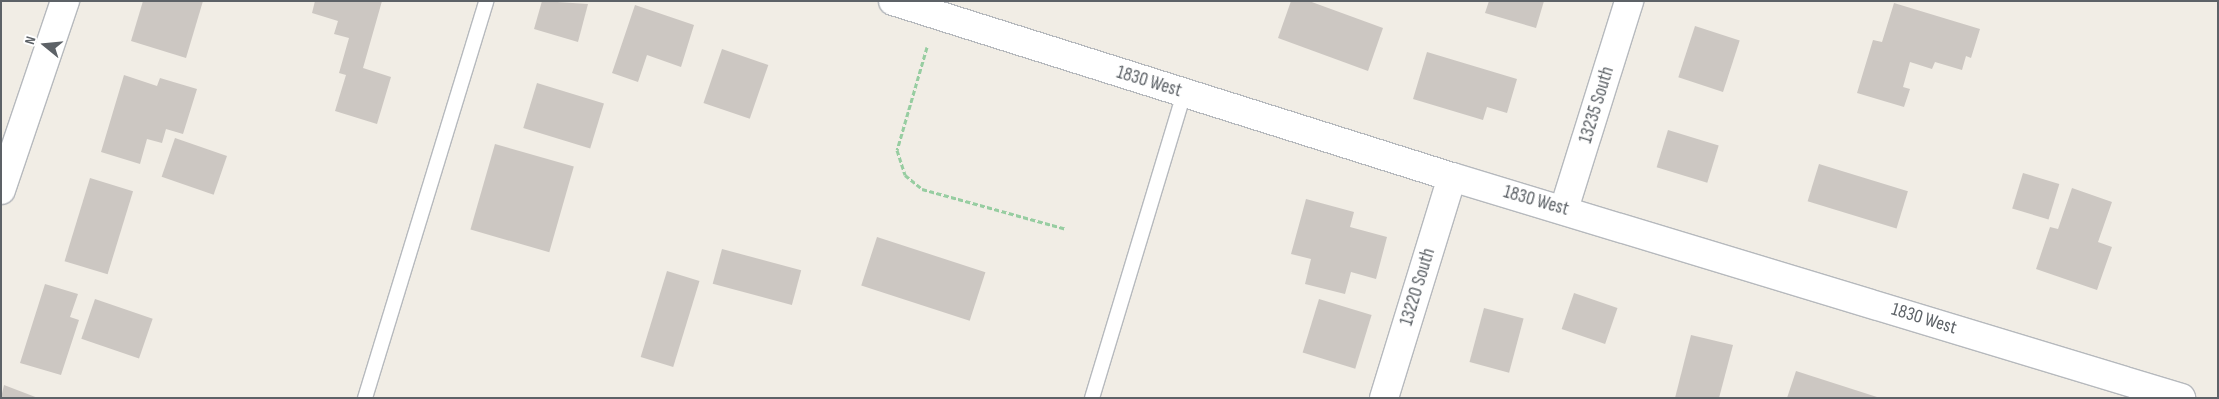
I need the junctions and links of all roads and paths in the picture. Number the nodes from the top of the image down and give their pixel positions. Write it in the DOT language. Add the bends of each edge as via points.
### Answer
graph roads {
  1 [pos="66,1"];
  2 [pos="486,1"];
  3 [pos="893,1"];
  4 [pos="1628,1"];
  5 [pos="927,46"];
  6 [pos="1184,93"];
  7 [pos="1452,177"];
  8 [pos="1,190"];
  9 [pos="1564,209"];
  10 [pos="1066,229"];
  11 [pos="365,398"];
  12 [pos="1092,398"];
  13 [pos="1384,398"];
  14 [pos="2181,398"];
  1 -- 8 [label="street"];
  2 -- 11 [label="lane"];
  3 -- 6 [label="street, 1830 West"];
  4 -- 9 [label="street, 13235 South"];
  5 -- 10 [label="path" via="897,150 905,175 922,189"];
  6 -- 7 [label="street, 1830 West"];
  6 -- 12 [label="lane"];
  7 -- 9 [label="street, 1830 West"];
  7 -- 13 [label="street, 13220 South"];
  9 -- 14 [label="street, 1830 West"];
}
